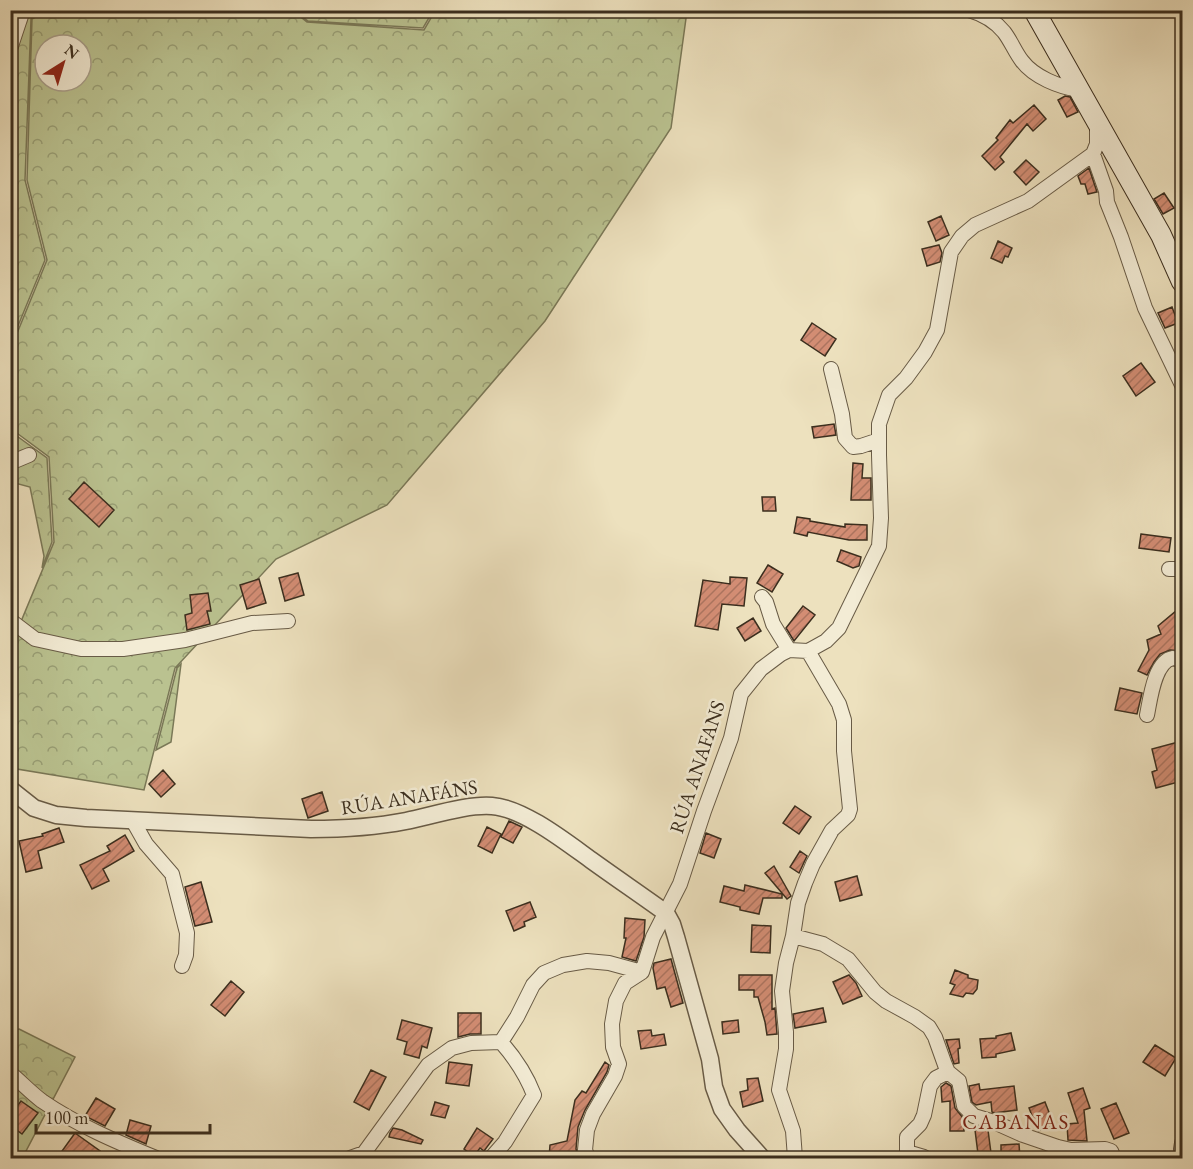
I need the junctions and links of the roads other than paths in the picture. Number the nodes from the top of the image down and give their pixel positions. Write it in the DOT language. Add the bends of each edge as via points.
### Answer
graph roads {
  1 [pos="23,10"];
  2 [pos="969,10"];
  3 [pos="1034,10"];
  4 [pos="10,49"];
  5 [pos="1079,90"];
  6 [pos="1097,122"];
  7 [pos="1093,154"];
  8 [pos="1182,282"];
  9 [pos="831,369"];
  10 [pos="1182,385"];
  11 [pos="879,440"];
  12 [pos="29,455"];
  13 [pos="10,464"];
  14 [pos="762,597"];
  15 [pos="10,620"];
  16 [pos="288,621"];
  17 [pos="789,650"];
  18 [pos="808,651"];
  19 [pos="1182,660"];
  20 [pos="1147,716"];
  21 [pos="10,789"];
  22 [pos="133,821"];
  23 [pos="666,913"];
  24 [pos="794,936"];
  25 [pos="182,966"];
  26 [pos="642,972"];
  27 [pos="501,1042"];
  28 [pos="948,1072"];
  29 [pos="10,1073"];
  30 [pos="1182,1143"];
  31 [pos="924,1157"];
  32 [pos="156,1158"];
  33 [pos="350,1158"];
  34 [pos="491,1158"];
  35 [pos="588,1158"];
  36 [pos="762,1158"];
  37 [pos="795,1158"];
  38 [pos="1114,1158"];
  39 [pos="1182,1158"];
  1 -- 4 [label="street"];
  2 -- 5 [label="street" via="989,18 1005,32 1023,62 1038,75 1063,88"];
  3 -- 5 [label="main road"];
  5 -- 6 [label="main road"];
  6 -- 7 [label="street"];
  6 -- 8 [label="main road" via="1161,235"];
  7 -- 10 [label="street" via="1145,308"];
  7 -- 11 [label="street" via="1028,201 975,225 962,236 951,252 937,330 926,352 889,395 879,424"];
  9 -- 11 [label="street" via="845,438 853,447"];
  11 -- 18 [label="street" via="879,546 839,628"];
  12 -- 13 [label="street"];
  14 -- 17 [label="street"];
  15 -- 16 [label="street" via="35,639 81,649 123,649 185,640 252,622"];
  17 -- 18 [label="street"];
  17 -- 23 [label="street, RÚA ANAFANS" via="760,669 741,694 731,738 680,884"];
  18 -- 24 [label="street" via="844,720 850,808 813,864 798,903"];
  19 -- 20 [label="street" via="1173,658 1159,669"];
  21 -- 22 [label="street, RÚA ANAFÁNS" via="34,808 56,815"];
  22 -- 23 [label="street, RÚA ANAFÁNS" via="342,829 493,806 532,821"];
  22 -- 25 [label="street" via="146,844 172,874 187,933"];
  23 -- 26 [label="street, RÚA ANAFANS"];
  23 -- 36 [label="street" via="674,930 722,1109"];
  24 -- 28 [label="street" via="823,944 848,959 886,1001 929,1027"];
  24 -- 37 [label="street" via="782,991 786,1048 779,1090 793,1131"];
  26 -- 27 [label="street" via="587,961 544,973"];
  26 -- 35 [label="street" via="625,984 616,1001 613,1047 619,1064 587,1130"];
  27 -- 33 [label="street" via="452,1048 428,1065 364,1153"];
  27 -- 34 [label="street" via="518,1061 534,1095"];
  28 -- 31 [label="street" via="936,1077 930,1086 920,1124 907,1137 907,1152"];
  28 -- 38 [label="street" via="958,1081 964,1106 974,1116 1058,1147 1111,1151"];
  29 -- 32 [label="street" via="65,1116"];
  30 -- 39 [label="street"];
}
